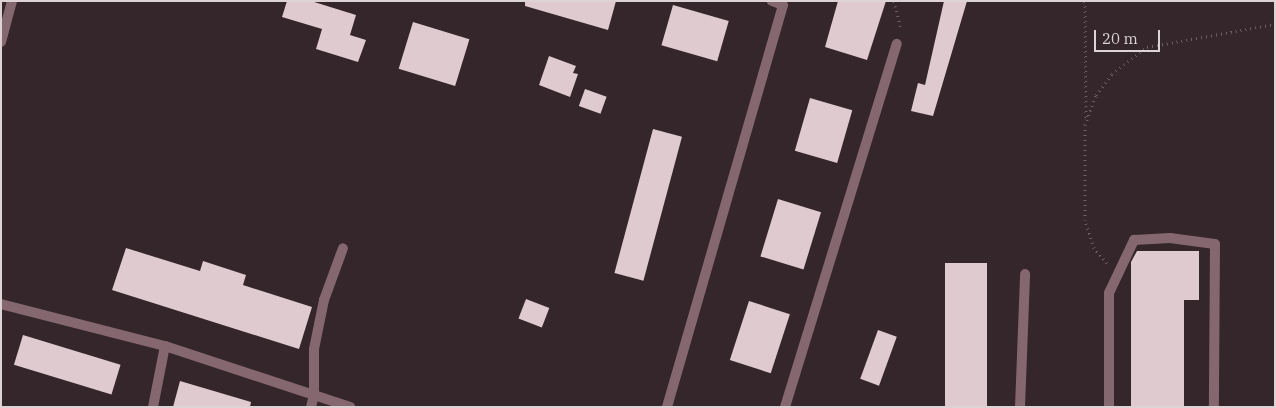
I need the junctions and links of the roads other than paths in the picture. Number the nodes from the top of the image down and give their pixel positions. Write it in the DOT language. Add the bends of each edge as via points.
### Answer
graph roads {
  1 [pos="12,1"];
  2 [pos="772,1"];
  3 [pos="1,42"];
  4 [pos="897,44"];
  5 [pos="343,248"];
  6 [pos="1025,274"];
  7 [pos="1,304"];
  8 [pos="165,346"];
  9 [pos="314,395"];
  10 [pos="153,407"];
  11 [pos="311,407"];
  12 [pos="350,407"];
  13 [pos="667,407"];
  14 [pos="785,407"];
  15 [pos="1020,407"];
  16 [pos="1109,407"];
  17 [pos="1214,407"];
  1 -- 3 [label="street"];
  2 -- 13 [label="street" via="783,4"];
  4 -- 14 [label="street"];
  5 -- 9 [label="street" via="324,300 316,341"];
  6 -- 15 [label="street"];
  7 -- 8 [label="street"];
  8 -- 9 [label="street"];
  8 -- 10 [label="street"];
  9 -- 11 [label="street"];
  9 -- 12 [label="street"];
  16 -- 17 [label="street" via="1108,292 1134,240 1170,238 1215,244"];
}
